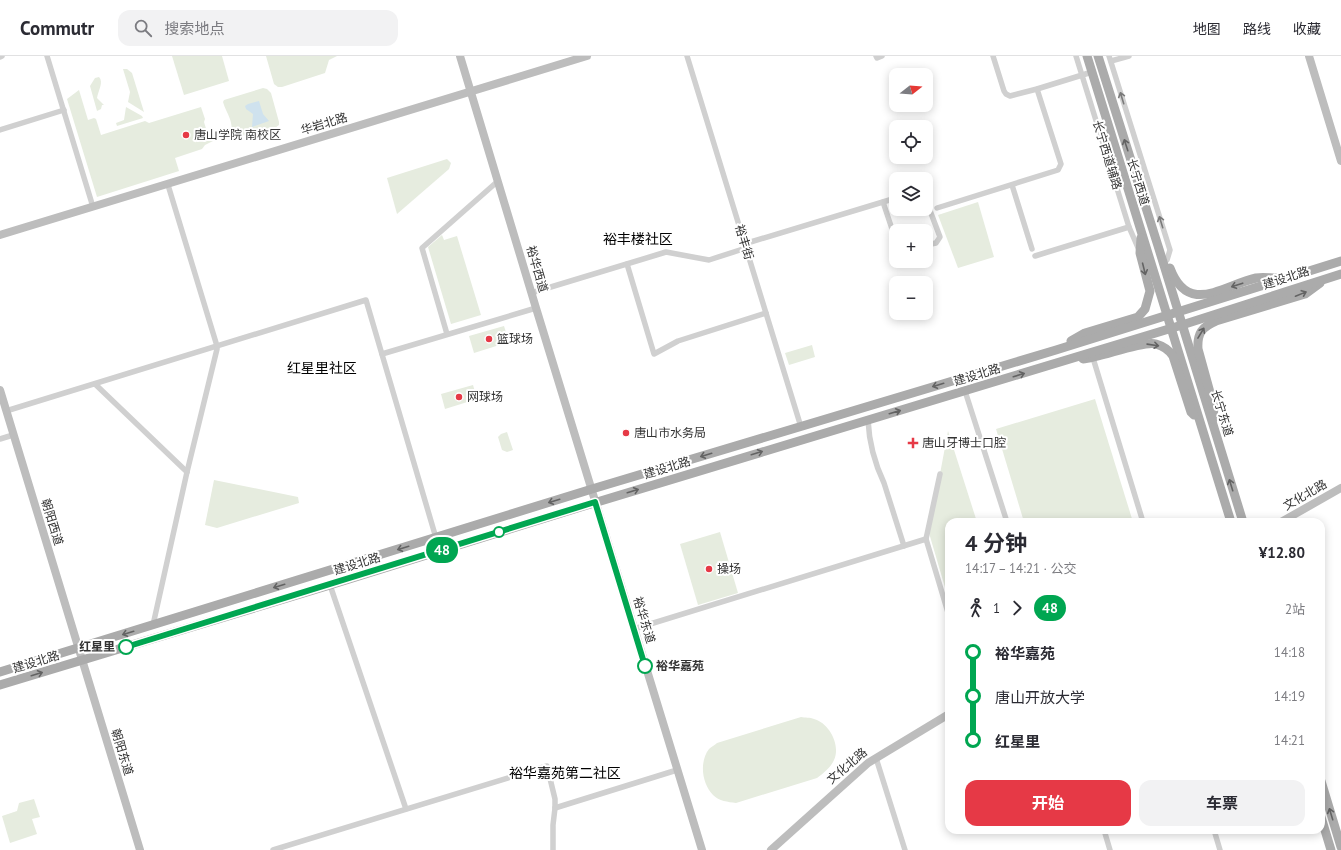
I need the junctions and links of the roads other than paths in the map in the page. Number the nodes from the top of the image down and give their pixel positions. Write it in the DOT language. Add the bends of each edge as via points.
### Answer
graph roads {
  1 [pos="47,56"];
  2 [pos="460,56"];
  3 [pos="587,56"];
  4 [pos="686,56"];
  5 [pos="876,56"];
  6 [pos="882,56"];
  7 [pos="993,56"];
  8 [pos="1076,56"];
  9 [pos="1087,56"];
  10 [pos="1098,56"];
  11 [pos="1129,56"];
  12 [pos="1309,56"];
  13 [pos="1110,59"];
  14 [pos="1092,72"];
  15 [pos="1082,76"];
  16 [pos="1038,89"];
  17 [pos="471,92"];
  18 [pos="64,110"];
  19 [pos="0,130"];
  20 [pos="1339,148"];
  21 [pos="1341,161"];
  22 [pos="498,181"];
  23 [pos="168,185"];
  24 [pos="1012,185"];
  25 [pos="889,200"];
  26 [pos="883,202"];
  27 [pos="93,207"];
  28 [pos="937,208"];
  29 [pos="932,216"];
  30 [pos="890,224"];
  31 [pos="1129,227"];
  32 [pos="1141,230"];
  33 [pos="0,235"];
  34 [pos="933,244"];
  35 [pos="745,246"];
  36 [pos="1032,249"];
  37 [pos="1159,249"];
  38 [pos="1140,253"];
  39 [pos="1035,256"];
  40 [pos="1167,260"];
  41 [pos="1341,261"];
  42 [pos="627,264"];
  43 [pos="1341,274"];
  44 [pos="1288,277"];
  45 [pos="1327,278"];
  46 [pos="531,293"];
  47 [pos="536,308"];
  48 [pos="1178,311"];
  49 [pos="766,313"];
  50 [pos="1167,314"];
  51 [pos="1182,325"];
  52 [pos="1171,328"];
  53 [pos="448,334"];
  54 [pos="217,346"];
  55 [pos="1056,350"];
  56 [pos="382,354"];
  57 [pos="1093,358"];
  58 [pos="1060,362"];
  59 [pos="95,384"];
  60 [pos="0,390"];
  61 [pos="965,391"];
  62 [pos="6,411"];
  63 [pos="868,420"];
  64 [pos="1213,424"];
  65 [pos="801,427"];
  66 [pos="1203,428"];
  67 [pos="13,435"];
  68 [pos="0,439"];
  69 [pos="187,472"];
  70 [pos="940,474"];
  71 [pos="1341,488"];
  72 [pos="592,490"];
  73 [pos="595,502"];
  74 [pos="1006,518"];
  75 [pos="1142,518"];
  76 [pos="1230,518"];
  77 [pos="1242,518"];
  78 [pos="1288,518"];
  79 [pos="436,538"];
  80 [pos="926,539"];
  81 [pos="904,546"];
  82 [pos="330,585"];
  83 [pos="945,603"];
  84 [pos="153,625"];
  85 [pos="634,629"];
  86 [pos="78,648"];
  87 [pos="82,660"];
  88 [pos="0,672"];
  89 [pos="0,685"];
  90 [pos="945,716"];
  91 [pos="876,758"];
  92 [pos="678,770"];
  93 [pos="1325,794"];
  94 [pos="555,808"];
  95 [pos="406,809"];
  96 [pos="1325,830"];
  97 [pos="1105,834"];
  98 [pos="1215,834"];
  99 [pos="1341,847"];
  100 [pos="283,849"];
  101 [pos="140,850"];
  102 [pos="273,850"];
  103 [pos="553,850"];
  104 [pos="702,850"];
  105 [pos="771,850"];
  106 [pos="905,850"];
  107 [pos="1110,850"];
  108 [pos="1220,850"];
  109 [pos="1331,850"];
  1 -- 18 [label="street"];
  2 -- 17 [label="street, 裕华西道"];
  3 -- 17 [label="street, 华岩北路"];
  4 -- 35 [label="street, 裕丰街"];
  5 -- 6 [label="street"];
  7 -- 16 [label="street" via="1006,94 1014,96"];
  8 -- 15 [label="street, 长宁西道辅路"];
  9 -- 14 [label="main road, 长宁西道"];
  37 -- 10 [label="main road, 长宁西道, one-way"];
  11 -- 13 [label="street"];
  12 -- 20 [label="street"];
  40 -- 13 [label="street, one-way" via="1170,250"];
  14 -- 15 [label="street"];
  14 -- 32 [label="main road, 长宁西道"];
  15 -- 16 [label="street"];
  15 -- 31 [label="street, 长宁西道辅路"];
  16 -- 24 [label="street" via="1061,164 1058,170"];
  17 -- 22 [label="street, 裕华西道"];
  17 -- 23 [label="street, 华岩北路"];
  18 -- 19 [label="street"];
  18 -- 27 [label="street"];
  20 -- 21 [label="street"];
  22 -- 46 [label="street, 裕华西道"];
  22 -- 53 [label="street" via="422,248"];
  23 -- 27 [label="street, 华岩北路"];
  23 -- 54 [label="street"];
  24 -- 28 [label="street"];
  24 -- 36 [label="street"];
  25 -- 26 [label="street"];
  26 -- 30 [label="street"];
  26 -- 35 [label="street"];
  27 -- 33 [label="street, 华岩北路"];
  29 -- 34 [label="street" via="940,237"];
  31 -- 38 [label="street, 长宁西道辅路"];
  31 -- 39 [label="street"];
  32 -- 38 [label="main road"];
  32 -- 50 [label="main road, 长宁西道"];
  35 -- 42 [label="street" via="709,260 666,252"];
  35 -- 49 [label="street, 裕丰街"];
  37 -- 40 [label="main road"];
  37 -- 48 [label="main road, 长宁西道"];
  38 -- 55 [label="main road, one-way" via="1150,291 1145,309 1138,316 1085,333"];
  44 -- 40 [label="main road, one-way" via="1257,278 1210,293 1194,295 1180,286"];
  41 -- 44 [label="main road, 建设北路"];
  42 -- 46 [label="street"];
  42 -- 49 [label="street" via="654,354 678,341"];
  43 -- 45 [label="main road, 建设北路"];
  44 -- 48 [label="main road, 建设北路"];
  45 -- 51 [label="main road, 建设北路"];
  64 -- 45 [label="main road, one-way" via="1214,407 1197,340 1203,328 1216,321 1305,294"];
  46 -- 47 [label="street, 裕华西道"];
  47 -- 53 [label="street"];
  47 -- 72 [label="street, 裕华西道"];
  48 -- 50 [label="main road, 建设北路"];
  48 -- 51 [label="main road, 长宁东道"];
  49 -- 65 [label="street, 裕丰街"];
  50 -- 52 [label="main road, 长宁东道"];
  50 -- 55 [label="main road, 建设北路"];
  51 -- 52 [label="main road, 建设北路"];
  51 -- 64 [label="main road, 长宁东道"];
  52 -- 58 [label="main road, 建设北路"];
  52 -- 66 [label="main road, 长宁东道"];
  53 -- 56 [label="street"];
  54 -- 56 [label="street" via="366,300"];
  54 -- 59 [label="street"];
  54 -- 69 [label="street"];
  55 -- 65 [label="main road, 建设北路, one-way"];
  56 -- 79 [label="street"];
  57 -- 58 [label="main road"];
  57 -- 66 [label="main road, one-way" via="1150,344 1170,351 1191,412"];
  57 -- 75 [label="street"];
  61 -- 58 [label="main road, 建设北路, one-way"];
  59 -- 62 [label="street"];
  59 -- 69 [label="street"];
  60 -- 62 [label="street, 朝阳西道"];
  63 -- 61 [label="main road, 建设北路, one-way"];
  61 -- 74 [label="street"];
  62 -- 67 [label="street, 朝阳西道"];
  73 -- 63 [label="main road, 建设北路, one-way"];
  63 -- 81 [label="street" via="869,435"];
  77 -- 64 [label="main road, 长宁东道, one-way"];
  65 -- 72 [label="main road, 建设北路, one-way"];
  66 -- 76 [label="main road, 长宁东道"];
  67 -- 68 [label="street"];
  67 -- 86 [label="street, 朝阳西道"];
  69 -- 84 [label="street"];
  70 -- 80 [label="street"];
  71 -- 78 [label="street, 文化北路"];
  72 -- 73 [label="street, 裕华东道"];
  72 -- 79 [label="main road, 建设北路, one-way"];
  73 -- 82 [label="main road, 建设北路"];
  73 -- 85 [label="street, 裕华东道"];
  79 -- 84 [label="main road, 建设北路, one-way"];
  80 -- 81 [label="street"];
  80 -- 83 [label="street"];
  81 -- 85 [label="street"];
  82 -- 87 [label="main road, 建设北路"];
  82 -- 95 [label="street"];
  84 -- 86 [label="main road, 建设北路, one-way"];
  85 -- 92 [label="street, 裕华东道"];
  86 -- 87 [label="street, 朝阳西道"];
  86 -- 88 [label="main road, 建设北路"];
  89 -- 87 [label="main road, 建设北路, one-way"];
  87 -- 101 [label="street, 朝阳东道"];
  90 -- 91 [label="street, 文化北路"];
  91 -- 105 [label="street, 文化北路"];
  91 -- 106 [label="street"];
  92 -- 94 [label="street"];
  92 -- 104 [label="street, 裕华东道"];
  99 -- 93 [label="main road, one-way"];
  94 -- 95 [label="street" via="547,766"];
  94 -- 103 [label="street"];
  95 -- 100 [label="street"];
  96 -- 109 [label="main road"];
  97 -- 107 [label="street"];
  98 -- 108 [label="street"];
  100 -- 102 [label="street"];
}
